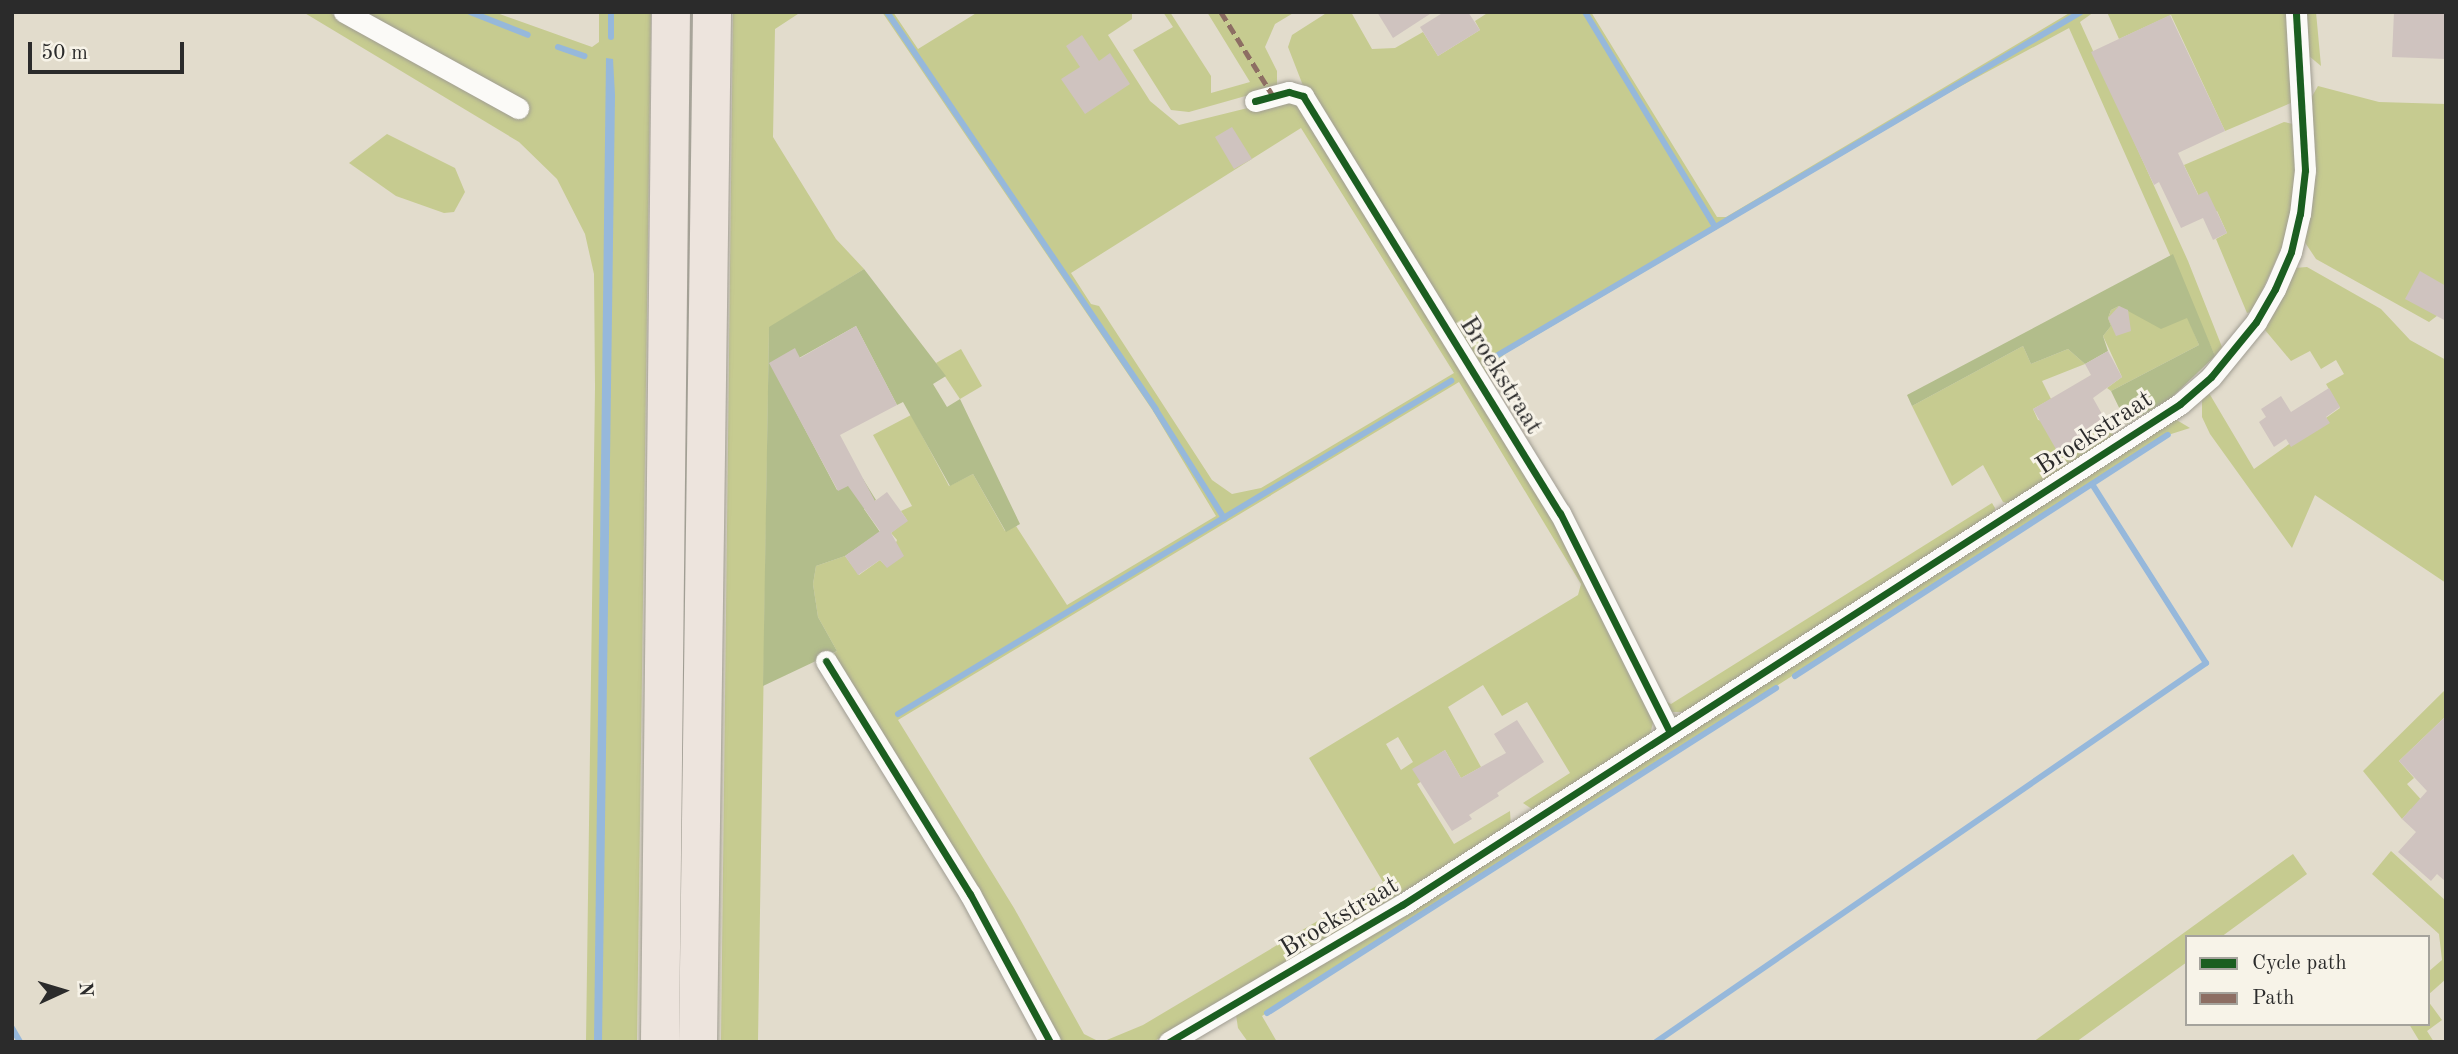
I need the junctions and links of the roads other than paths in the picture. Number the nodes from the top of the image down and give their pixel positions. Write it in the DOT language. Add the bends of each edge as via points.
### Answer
graph roads {
  1 [pos="344,12"];
  2 [pos="671,12"];
  3 [pos="712,12"];
  4 [pos="2295,12"];
  5 [pos="1255,101"];
  6 [pos="518,108"];
  7 [pos="826,661"];
  8 [pos="1669,731"];
  9 [pos="660,1042"];
  10 [pos="698,1042"];
  11 [pos="1051,1042"];
  12 [pos="1169,1042"];
  1 -- 6 [label="street"];
  2 -- 9 [label="highway"];
  3 -- 10 [label="highway"];
  4 -- 8 [label="street, Broekstraat" via="2305,170 2300,214 2275,289 2256,322 2211,377 2180,404"];
  5 -- 8 [label="street, Broekstraat" via="1289,92 1303,96 1560,513"];
  7 -- 11 [label="street" via="900,775"];
  8 -- 12 [label="street, Broekstraat" via="1402,905"];
}
